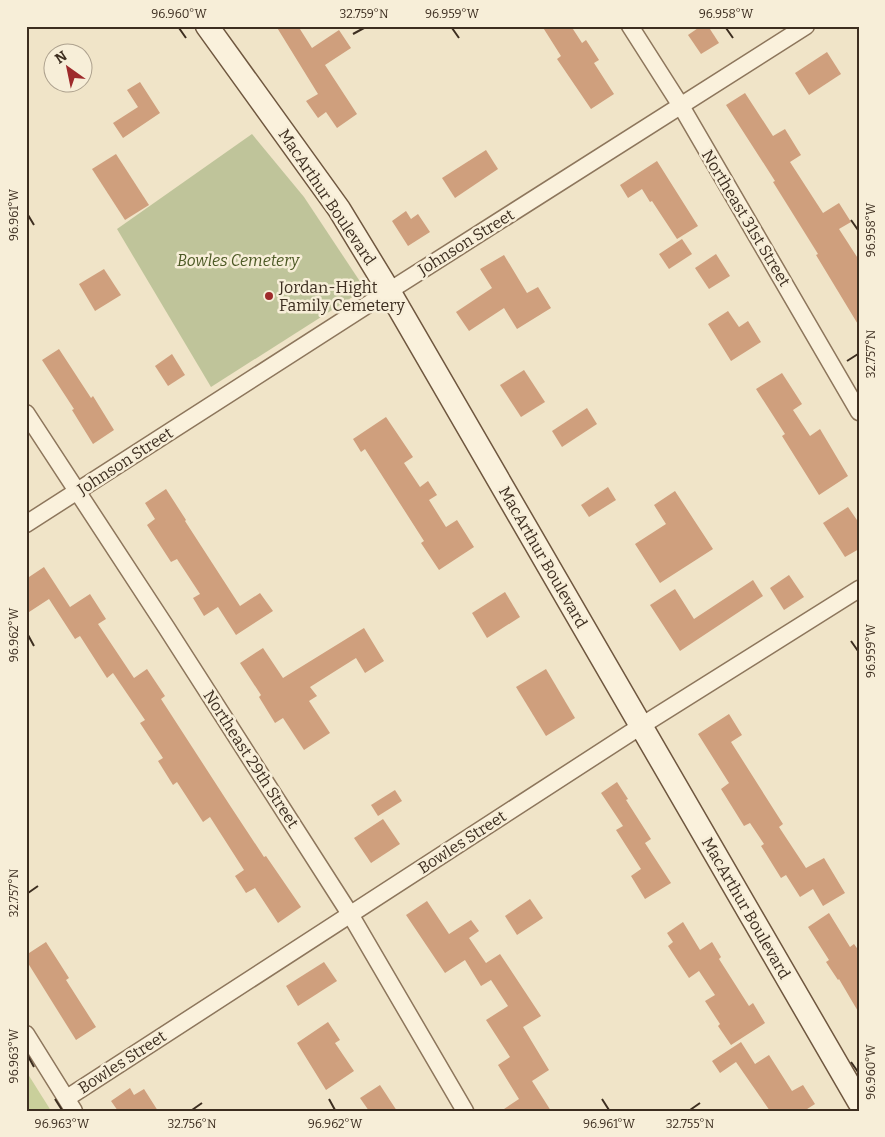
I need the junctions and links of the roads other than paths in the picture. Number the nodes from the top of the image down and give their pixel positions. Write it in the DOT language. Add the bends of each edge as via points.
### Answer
graph roads {
  1 [pos="207,26"];
  2 [pos="630,26"];
  3 [pos="806,26"];
  4 [pos="681,106"];
  5 [pos="389,290"];
  6 [pos="859,412"];
  7 [pos="26,414"];
  8 [pos="77,491"];
  9 [pos="26,524"];
  10 [pos="859,589"];
  11 [pos="641,726"];
  12 [pos="350,914"];
  13 [pos="26,1034"];
  14 [pos="859,1102"];
  15 [pos="70,1104"];
  16 [pos="465,1111"];
  1 -- 5 [label="main road, MacArthur Boulevard" via="339,208"];
  2 -- 4 [label="street, Northeast 31st Street"];
  3 -- 4 [label="street, Johnson Street"];
  4 -- 5 [label="street, Johnson Street"];
  4 -- 6 [label="street, Northeast 31st Street"];
  5 -- 8 [label="street, Johnson Street"];
  5 -- 11 [label="main road, MacArthur Boulevard"];
  7 -- 8 [label="street, Northeast 29th Street"];
  8 -- 9 [label="street, Johnson Street"];
  8 -- 12 [label="street, Northeast 29th Street"];
  10 -- 11 [label="street, Bowles Street"];
  11 -- 12 [label="street, Bowles Street"];
  11 -- 14 [label="main road, MacArthur Boulevard"];
  12 -- 15 [label="street, Bowles Street"];
  12 -- 16 [label="street, Northeast 29th Street"];
  13 -- 15 [label="street"];
}
